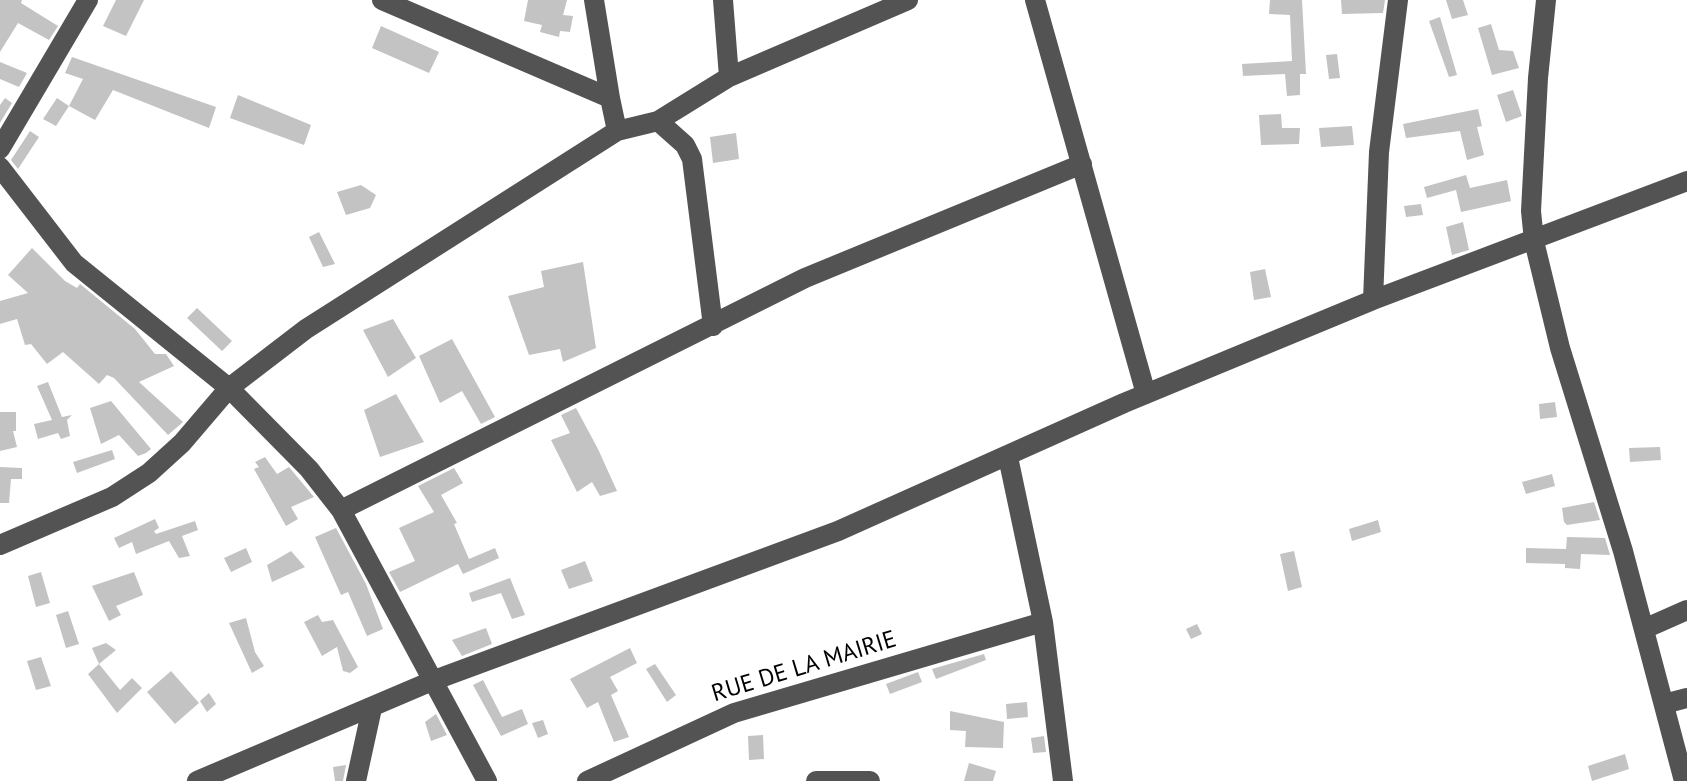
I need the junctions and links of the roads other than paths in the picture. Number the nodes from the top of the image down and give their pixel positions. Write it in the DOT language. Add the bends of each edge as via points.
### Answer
graph roads {
  1 [pos="88,0"];
  2 [pos="382,0"];
  3 [pos="594,0"];
  4 [pos="723,0"];
  5 [pos="908,0"];
  6 [pos="1035,0"];
  7 [pos="1398,0"];
  8 [pos="1546,0"];
  9 [pos="729,77"];
  10 [pos="610,98"];
  11 [pos="658,121"];
  12 [pos="617,131"];
  13 [pos="0,149"];
  14 [pos="1082,164"];
  15 [pos="0,167"];
  16 [pos="1687,181"];
  17 [pos="1534,241"];
  18 [pos="1373,300"];
  19 [pos="713,326"];
  20 [pos="229,388"];
  21 [pos="1146,394"];
  22 [pos="1008,457"];
  23 [pos="341,510"];
  24 [pos="0,545"];
  25 [pos="1687,610"];
  26 [pos="1043,622"];
  27 [pos="1644,629"];
  28 [pos="432,681"];
  29 [pos="1687,698"];
  30 [pos="1664,704"];
  31 [pos="372,708"];
  32 [pos="197,781"];
  33 [pos="356,781"];
  34 [pos="487,781"];
  35 [pos="587,781"];
  36 [pos="816,781"];
  37 [pos="870,781"];
  38 [pos="1063,781"];
  39 [pos="1684,781"];
  1 -- 13 [label="street"];
  2 -- 10 [label="street"];
  3 -- 10 [label="street"];
  4 -- 9 [label="street"];
  5 -- 9 [label="street"];
  6 -- 14 [label="street"];
  7 -- 18 [label="street" via="1379,152"];
  8 -- 17 [label="street" via="1531,211"];
  9 -- 11 [label="street"];
  10 -- 12 [label="street"];
  11 -- 12 [label="street"];
  11 -- 19 [label="street" via="685,145 692,159"];
  12 -- 20 [label="street" via="306,329"];
  14 -- 19 [label="street" via="805,278"];
  14 -- 21 [label="street"];
  15 -- 20 [label="street" via="74,263"];
  16 -- 17 [label="street"];
  17 -- 18 [label="street"];
  17 -- 27 [label="street" via="1560,348"];
  18 -- 21 [label="street"];
  19 -- 23 [label="street"];
  20 -- 23 [label="street" via="309,469"];
  20 -- 24 [label="street" via="149,473 112,497"];
  21 -- 22 [label="street"];
  22 -- 26 [label="street"];
  22 -- 28 [label="street" via="838,531"];
  23 -- 28 [label="street"];
  25 -- 27 [label="street"];
  26 -- 35 [label="street, RUE DE LA MAIRIE" via="734,713"];
  26 -- 38 [label="street"];
  27 -- 30 [label="street"];
  28 -- 31 [label="street"];
  28 -- 34 [label="street"];
  29 -- 30 [label="street"];
  30 -- 39 [label="street"];
  31 -- 32 [label="street"];
  31 -- 33 [label="street"];
  36 -- 37 [label="street"];
}
